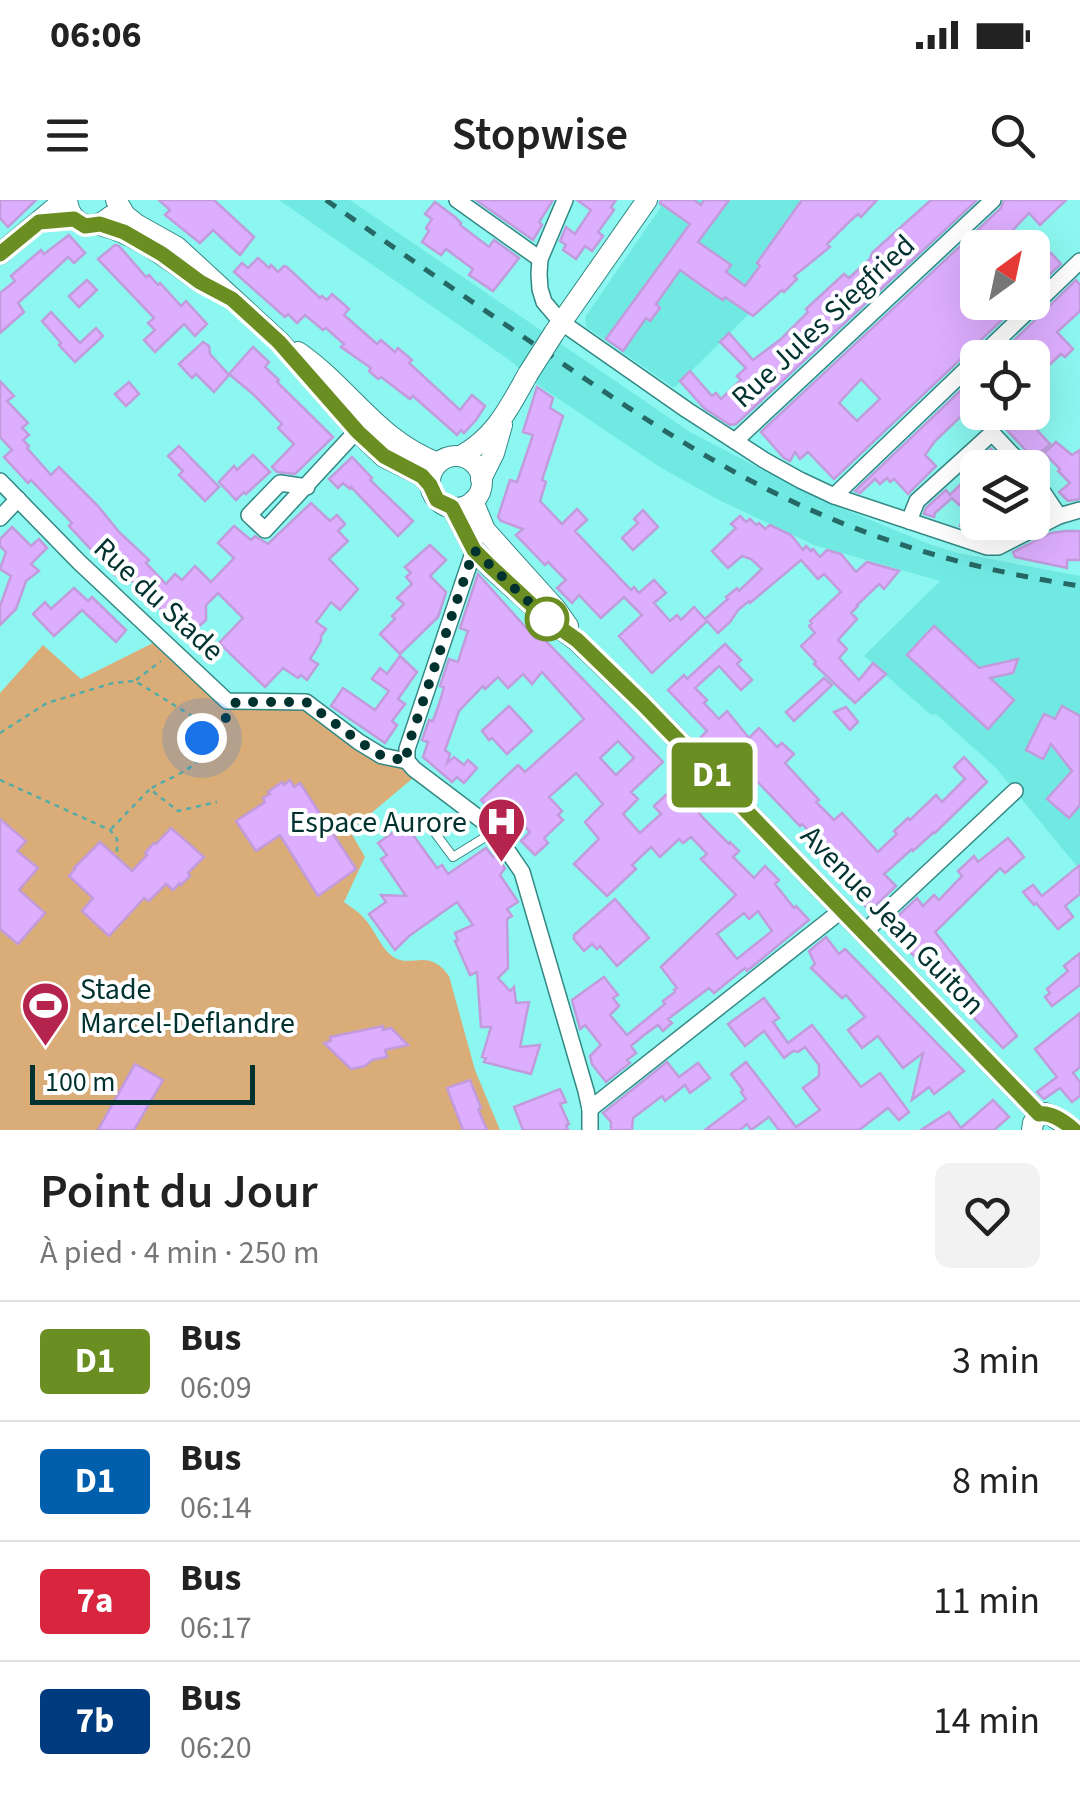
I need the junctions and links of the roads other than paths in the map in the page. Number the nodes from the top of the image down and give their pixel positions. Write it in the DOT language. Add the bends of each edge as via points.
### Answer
graph roads {
  1 [pos="116,200"];
  2 [pos="457,200"];
  3 [pos="565,200"];
  4 [pos="647,200"];
  5 [pos="993,200"];
  6 [pos="68,206"];
  7 [pos="100,224"];
  8 [pos="0,254"];
  9 [pos="540,260"];
  10 [pos="1080,260"];
  11 [pos="232,299"];
  12 [pos="557,328"];
  13 [pos="997,340"];
  14 [pos="960,375"];
  15 [pos="504,416"];
  16 [pos="363,424"];
  17 [pos="735,441"];
  18 [pos="974,450"];
  19 [pos="1007,450"];
  20 [pos="461,456"];
  21 [pos="438,463"];
  22 [pos="960,463"];
  23 [pos="481,479"];
  24 [pos="0,481"];
  25 [pos="430,485"];
  26 [pos="307,487"];
  27 [pos="834,496"];
  28 [pos="18,499"];
  29 [pos="473,501"];
  30 [pos="1050,503"];
  31 [pos="452,507"];
  32 [pos="1080,510"];
  33 [pos="1059,516"];
  34 [pos="0,518"];
  35 [pos="908,522"];
  36 [pos="474,550"];
  37 [pos="577,640"];
  38 [pos="407,761"];
  39 [pos="1014,791"];
  40 [pos="430,826"];
  41 [pos="494,831"];
  42 [pos="842,910"];
  43 [pos="865,934"];
  44 [pos="590,1109"];
  45 [pos="1036,1122"];
  46 [pos="590,1130"];
  47 [pos="1077,1130"];
  1 -- 7 [label="main road"];
  1 -- 11 [label="main road" via="136,224 177,246"];
  2 -- 9 [label="street"];
  3 -- 9 [label="street"];
  4 -- 12 [label="main road"];
  5 -- 17 [label="street, Rue Jules Siegfried"];
  6 -- 7 [label="main road" via="85,226"];
  6 -- 8 [label="main road"];
  7 -- 11 [label="main road"];
  9 -- 12 [label="street" via="540,289"];
  10 -- 13 [label="street"];
  11 -- 16 [label="main road"];
  12 -- 15 [label="main road, bridge"];
  12 -- 17 [label="street"];
  14 -- 27 [label="street"];
  15 -- 20 [label="main road" via="481,445"];
  15 -- 23 [label="main road"];
  16 -- 21 [label="main road"];
  16 -- 25 [label="main road" via="384,456"];
  16 -- 26 [label="street"];
  17 -- 27 [label="street"];
  18 -- 19 [label="street" via="992,434"];
  20 -- 21 [label="main road"];
  20 -- 23 [label="main road" via="475,464"];
  21 -- 25 [label="main road"];
  22 -- 35 [label="street" via="917,501"];
  23 -- 29 [label="main road"];
  24 -- 28 [label="street, Rue du Stade"];
  25 -- 31 [label="main road" via="437,500"];
  27 -- 35 [label="street"];
  28 -- 34 [label="street"];
  28 -- 38 [label="street, Rue du Stade" via="228,702 306,702 382,756"];
  29 -- 31 [label="main road"];
  29 -- 37 [label="main road, Avenue Jean Guiton" via="485,530"];
  30 -- 33 [label="street"];
  31 -- 36 [label="main road, Avenue Jean Guiton"];
  32 -- 33 [label="street"];
  33 -- 35 [label="street" via="998,547"];
  36 -- 37 [label="main road, Avenue Jean Guiton"];
  36 -- 38 [label="street"];
  37 -- 42 [label="main road, Avenue Jean Guiton"];
  38 -- 41 [label="street, Rue du Stade"];
  39 -- 43 [label="street"];
  40 -- 41 [label="lane" via="453,857"];
  41 -- 44 [label="street, Rue du Stade" via="526,883"];
  42 -- 43 [label="main road, Avenue Jean Guiton"];
  42 -- 44 [label="street"];
  43 -- 45 [label="main road, Avenue Jean Guiton"];
  44 -- 46 [label="street, Rue du Stade"];
  45 -- 47 [label="main road" via="1044,1113"];
}
